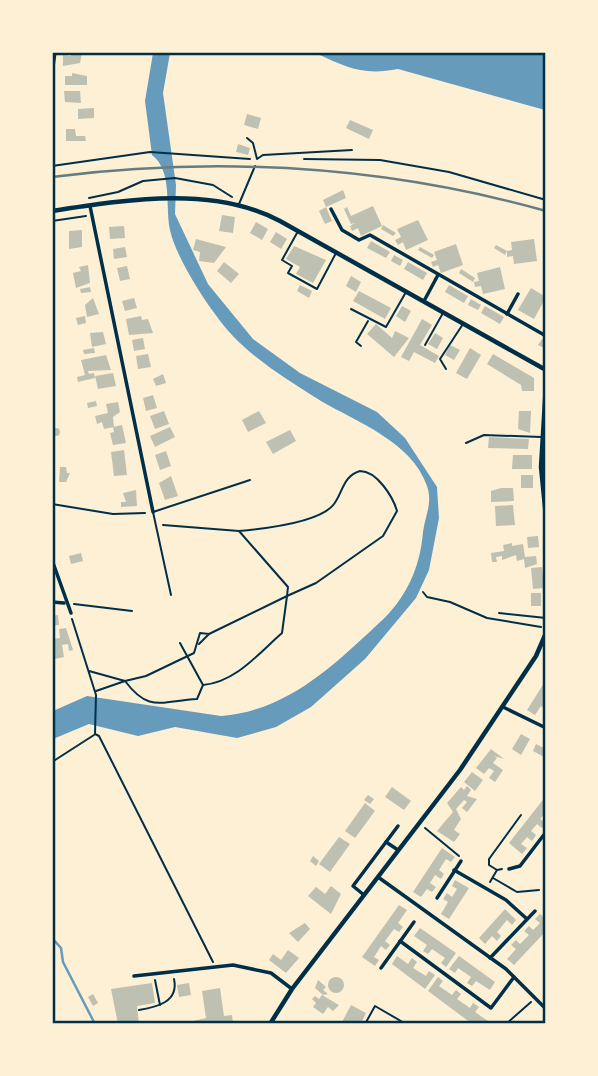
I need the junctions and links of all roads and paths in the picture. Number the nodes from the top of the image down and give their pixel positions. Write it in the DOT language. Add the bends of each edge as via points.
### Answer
graph roads {
  1 [pos="55,52"];
  2 [pos="52,73"];
  3 [pos="247,138"];
  4 [pos="352,150"];
  5 [pos="257,159"];
  6 [pos="292,159"];
  7 [pos="52,166"];
  8 [pos="256,166"];
  9 [pos="545,200"];
  10 [pos="237,204"];
  11 [pos="90,206"];
  12 [pos="331,209"];
  13 [pos="52,212"];
  14 [pos="92,215"];
  15 [pos="52,221"];
  16 [pos="298,231"];
  17 [pos="336,253"];
  18 [pos="438,275"];
  19 [pos="407,291"];
  20 [pos="518,294"];
  21 [pos="424,301"];
  22 [pos="351,309"];
  23 [pos="444,312"];
  24 [pos="507,314"];
  25 [pos="368,320"];
  26 [pos="463,323"];
  27 [pos="545,329"];
  28 [pos="544,336"];
  29 [pos="425,345"];
  30 [pos="361,346"];
  31 [pos="446,369"];
  32 [pos="545,370"];
  33 [pos="545,384"];
  34 [pos="542,437"];
  35 [pos="466,443"];
  36 [pos="250,480"];
  37 [pos="52,505"];
  38 [pos="153,512"];
  39 [pos="545,517"];
  40 [pos="156,524"];
  41 [pos="239,531"];
  42 [pos="52,560"];
  43 [pos="423,592"];
  44 [pos="171,595"];
  45 [pos="287,596"];
  46 [pos="52,601"];
  47 [pos="65,603"];
  48 [pos="132,611"];
  49 [pos="499,612"];
  50 [pos="71,613"];
  51 [pos="545,618"];
  52 [pos="545,631"];
  53 [pos="209,634"];
  54 [pos="180,643"];
  55 [pos="199,644"];
  56 [pos="189,656"];
  57 [pos="89,671"];
  58 [pos="125,681"];
  59 [pos="203,685"];
  60 [pos="95,693"];
  61 [pos="503,707"];
  62 [pos="545,729"];
  63 [pos="95,733"];
  64 [pos="52,762"];
  65 [pos="521,815"];
  66 [pos="418,824"];
  67 [pos="398,826"];
  68 [pos="545,832"];
  69 [pos="386,842"];
  70 [pos="398,850"];
  71 [pos="461,861"];
  72 [pos="509,869"];
  73 [pos="454,870"];
  74 [pos="498,870"];
  75 [pos="378,877"];
  76 [pos="493,878"];
  77 [pos="486,889"];
  78 [pos="540,890"];
  79 [pos="365,894"];
  80 [pos="437,898"];
  81 [pos="535,911"];
  82 [pos="527,919"];
  83 [pos="414,922"];
  84 [pos="400,941"];
  85 [pos="491,958"];
  86 [pos="215,966"];
  87 [pos="381,968"];
  88 [pos="172,971"];
  89 [pos="154,974"];
  90 [pos="134,976"];
  91 [pos="514,976"];
  92 [pos="292,989"];
  93 [pos="536,997"];
  94 [pos="160,1006"];
  95 [pos="545,1009"];
  96 [pos="139,1010"];
  97 [pos="270,1024"];
  98 [pos="365,1024"];
  99 [pos="406,1024"];
  100 [pos="506,1024"];
  1 -- 2 [label="street"];
  3 -- 5 [label="lane"];
  4 -- 5 [label="lane"];
  5 -- 7 [label="path" via="150,152"];
  6 -- 9 [label="path" via="380,160 449,172"];
  8 -- 10 [label="lane"];
  10 -- 11 [label="street" via="182,200"];
  10 -- 11 [label="path" via="213,185 164,178 89,196"];
  10 -- 16 [label="street"];
  11 -- 13 [label="street"];
  11 -- 14 [label="street"];
  12 -- 18 [label="street" via="342,230 359,240 370,235"];
  14 -- 15 [label="path"];
  14 -- 38 [label="street"];
  16 -- 17 [label="street"];
  16 -- 17 [label="lane" via="282,260 292,266 288,273 317,289"];
  17 -- 19 [label="street"];
  18 -- 21 [label="street"];
  18 -- 24 [label="street"];
  19 -- 21 [label="street"];
  19 -- 25 [label="lane" via="386,327"];
  20 -- 24 [label="street"];
  21 -- 23 [label="street"];
  22 -- 25 [label="lane"];
  23 -- 26 [label="street"];
  23 -- 29 [label="lane"];
  24 -- 28 [label="street"];
  25 -- 30 [label="lane" via="356,342"];
  26 -- 31 [label="lane" via="440,359"];
  26 -- 32 [label="street"];
  27 -- 28 [label="street"];
  33 -- 34 [label="street"];
  34 -- 35 [label="lane" via="484,435"];
  34 -- 39 [label="street"];
  36 -- 38 [label="lane"];
  37 -- 38 [label="path" via="113,514"];
  38 -- 40 [label="lane"];
  40 -- 41 [label="path"];
  40 -- 44 [label="lane"];
  41 -- 45 [label="path" via="288,587"];
  41 -- 45 [label="path" via="283,528 331,508 347,479 360,471 370,473 394,498 397,511 383,536 316,583"];
  42 -- 47 [label="street"];
  43 -- 52 [label="path" via="488,618"];
  45 -- 53 [label="path"];
  45 -- 59 [label="path" via="282,633 262,649 258,659"];
  46 -- 47 [label="street"];
  47 -- 48 [label="path"];
  47 -- 50 [label="street"];
  49 -- 51 [label="lane"];
  50 -- 57 [label="path"];
  52 -- 61 [label="street" via="536,656"];
  53 -- 55 [label="path"];
  53 -- 55 [label="path" via="198,632"];
  54 -- 56 [label="path"];
  55 -- 56 [label="path"];
  56 -- 58 [label="path"];
  56 -- 59 [label="path"];
  57 -- 58 [label="path"];
  57 -- 60 [label="path"];
  58 -- 59 [label="path" via="138,698 150,704 197,699"];
  58 -- 60 [label="path"];
  60 -- 63 [label="path"];
  61 -- 62 [label="street"];
  61 -- 66 [label="street"];
  63 -- 64 [label="path"];
  63 -- 86 [label="path"];
  65 -- 74 [label="path" via="489,859 489,865"];
  66 -- 70 [label="street"];
  66 -- 71 [label="path"];
  67 -- 69 [label="street"];
  68 -- 72 [label="street" via="520,866"];
  69 -- 70 [label="street"];
  69 -- 79 [label="street" via="353,886"];
  70 -- 75 [label="street"];
  71 -- 73 [label="street"];
  72 -- 74 [label="path"];
  73 -- 77 [label="street"];
  73 -- 80 [label="street"];
  74 -- 76 [label="path"];
  75 -- 79 [label="street"];
  75 -- 85 [label="street"];
  76 -- 77 [label="path"];
  76 -- 78 [label="path" via="517,892"];
  77 -- 82 [label="street"];
  79 -- 92 [label="street"];
  81 -- 82 [label="street"];
  82 -- 85 [label="street"];
  83 -- 84 [label="street"];
  84 -- 87 [label="street"];
  84 -- 91 [label="street" via="491,1008"];
  85 -- 91 [label="street"];
  86 -- 88 [label="street"];
  86 -- 92 [label="street" via="253,967 271,973"];
  88 -- 89 [label="street"];
  88 -- 94 [label="path" via="174,992"];
  89 -- 90 [label="street"];
  89 -- 94 [label="path"];
  91 -- 93 [label="street"];
  92 -- 97 [label="street"];
  93 -- 95 [label="street"];
  93 -- 100 [label="path"];
  94 -- 96 [label="path"];
  98 -- 99 [label="lane" via="375,1006"];
}
